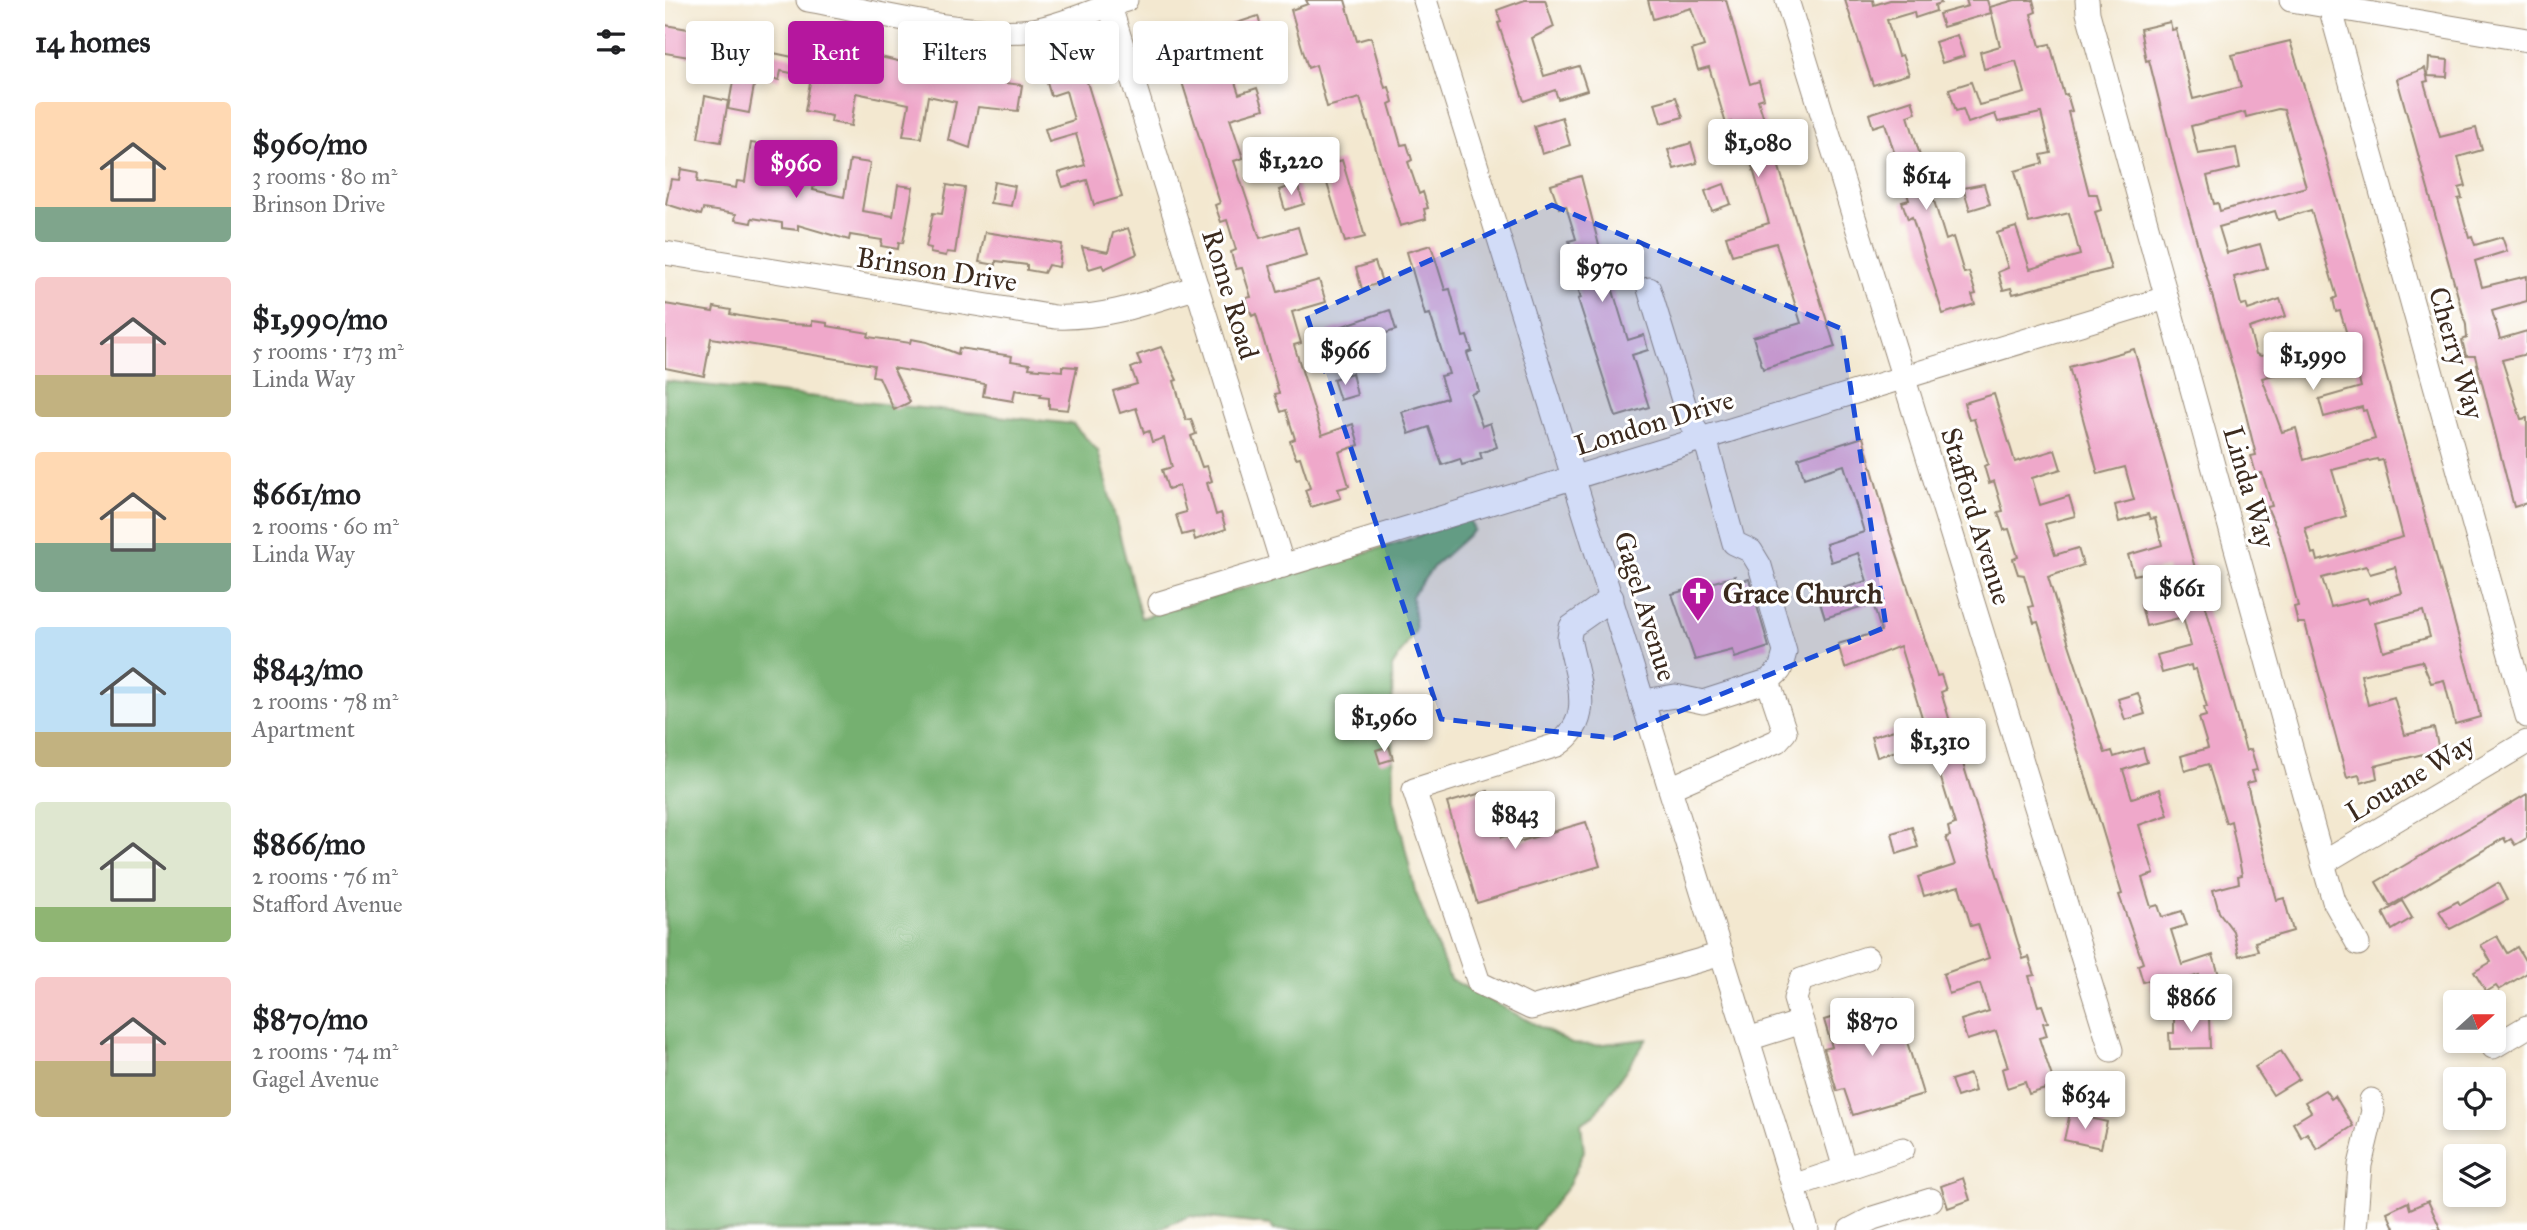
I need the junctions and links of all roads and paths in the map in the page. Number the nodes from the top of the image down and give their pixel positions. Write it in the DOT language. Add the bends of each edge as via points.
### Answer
graph roads {
  1 [pos="808,0"];
  2 [pos="1425,0"];
  3 [pos="1787,0"];
  4 [pos="2087,0"];
  5 [pos="2291,0"];
  6 [pos="1115,2"];
  7 [pos="2330,6"];
  8 [pos="2527,40"];
  9 [pos="665,253"];
  10 [pos="1197,287"];
  11 [pos="1649,289"];
  12 [pos="2167,298"];
  13 [pos="1903,377"];
  14 [pos="1698,438"];
  15 [pos="1575,477"];
  16 [pos="1283,566"];
  17 [pos="1612,598"];
  18 [pos="1160,603"];
  19 [pos="1768,681"];
  20 [pos="1644,701"];
  21 [pos="2527,716"];
  22 [pos="2527,742"];
  23 [pos="1670,788"];
  24 [pos="2323,863"];
  25 [pos="2358,944"];
  26 [pos="1721,954"];
  27 [pos="1867,958"];
  28 [pos="1802,1022"];
  29 [pos="2527,1027"];
  30 [pos="1748,1039"];
  31 [pos="2506,1039"];
  32 [pos="2111,1050"];
  33 [pos="2371,1100"];
  34 [pos="1903,1149"];
  35 [pos="1845,1169"];
  36 [pos="1793,1186"];
  37 [pos="1931,1200"];
  38 [pos="1807,1230"];
  39 [pos="1850,1230"];
  40 [pos="2355,1230"];
  1 -- 6 [label="street" via="931,22 1016,31 1053,26"];
  2 -- 15 [label="street, Gagel Avenue"];
  3 -- 13 [label="street, Stafford Avenue"];
  4 -- 12 [label="street, Linda Way"];
  5 -- 7 [label="street"];
  6 -- 10 [label="street, Rome Road"];
  7 -- 8 [label="street"];
  7 -- 21 [label="street, Cherry Way"];
  9 -- 10 [label="street, Brinson Drive" via="1055,317 1115,313"];
  10 -- 16 [label="street, Rome Road"];
  11 -- 14 [label="street"];
  12 -- 13 [label="street, London Drive"];
  12 -- 24 [label="street, Linda Way"];
  13 -- 14 [label="street, London Drive"];
  13 -- 32 [label="street, Stafford Avenue"];
  14 -- 15 [label="street, London Drive"];
  14 -- 19 [label="street" via="1708,449 1734,543 1751,551 1760,566 1784,652 1780,670"];
  15 -- 16 [label="street, London Drive"];
  15 -- 17 [label="street, Gagel Avenue"];
  16 -- 18 [label="street, London Drive"];
  17 -- 20 [label="street, Gagel Avenue"];
  17 -- 26 [label="street" via="1571,627 1582,714 1573,733 1557,745 1414,790 1479,983 1531,1008"];
  19 -- 20 [label="street" via="1703,702 1675,696"];
  19 -- 23 [label="street" via="1785,732 1777,741"];
  20 -- 23 [label="street, Gagel Avenue"];
  22 -- 24 [label="street, Louane Way"];
  23 -- 26 [label="street, Gagel Avenue"];
  24 -- 25 [label="street, Linda Way" via="2334,901"];
  26 -- 30 [label="street, Gagel Avenue"];
  27 -- 28 [label="street" via="1801,980 1795,999"];
  28 -- 30 [label="street"];
  28 -- 35 [label="street"];
  29 -- 31 [label="street"];
  30 -- 36 [label="street, Gagel Avenue"];
  33 -- 40 [label="street"];
  34 -- 35 [label="street"];
  35 -- 36 [label="street"];
  36 -- 38 [label="street, Gagel Avenue"];
  37 -- 39 [label="street"];
}
